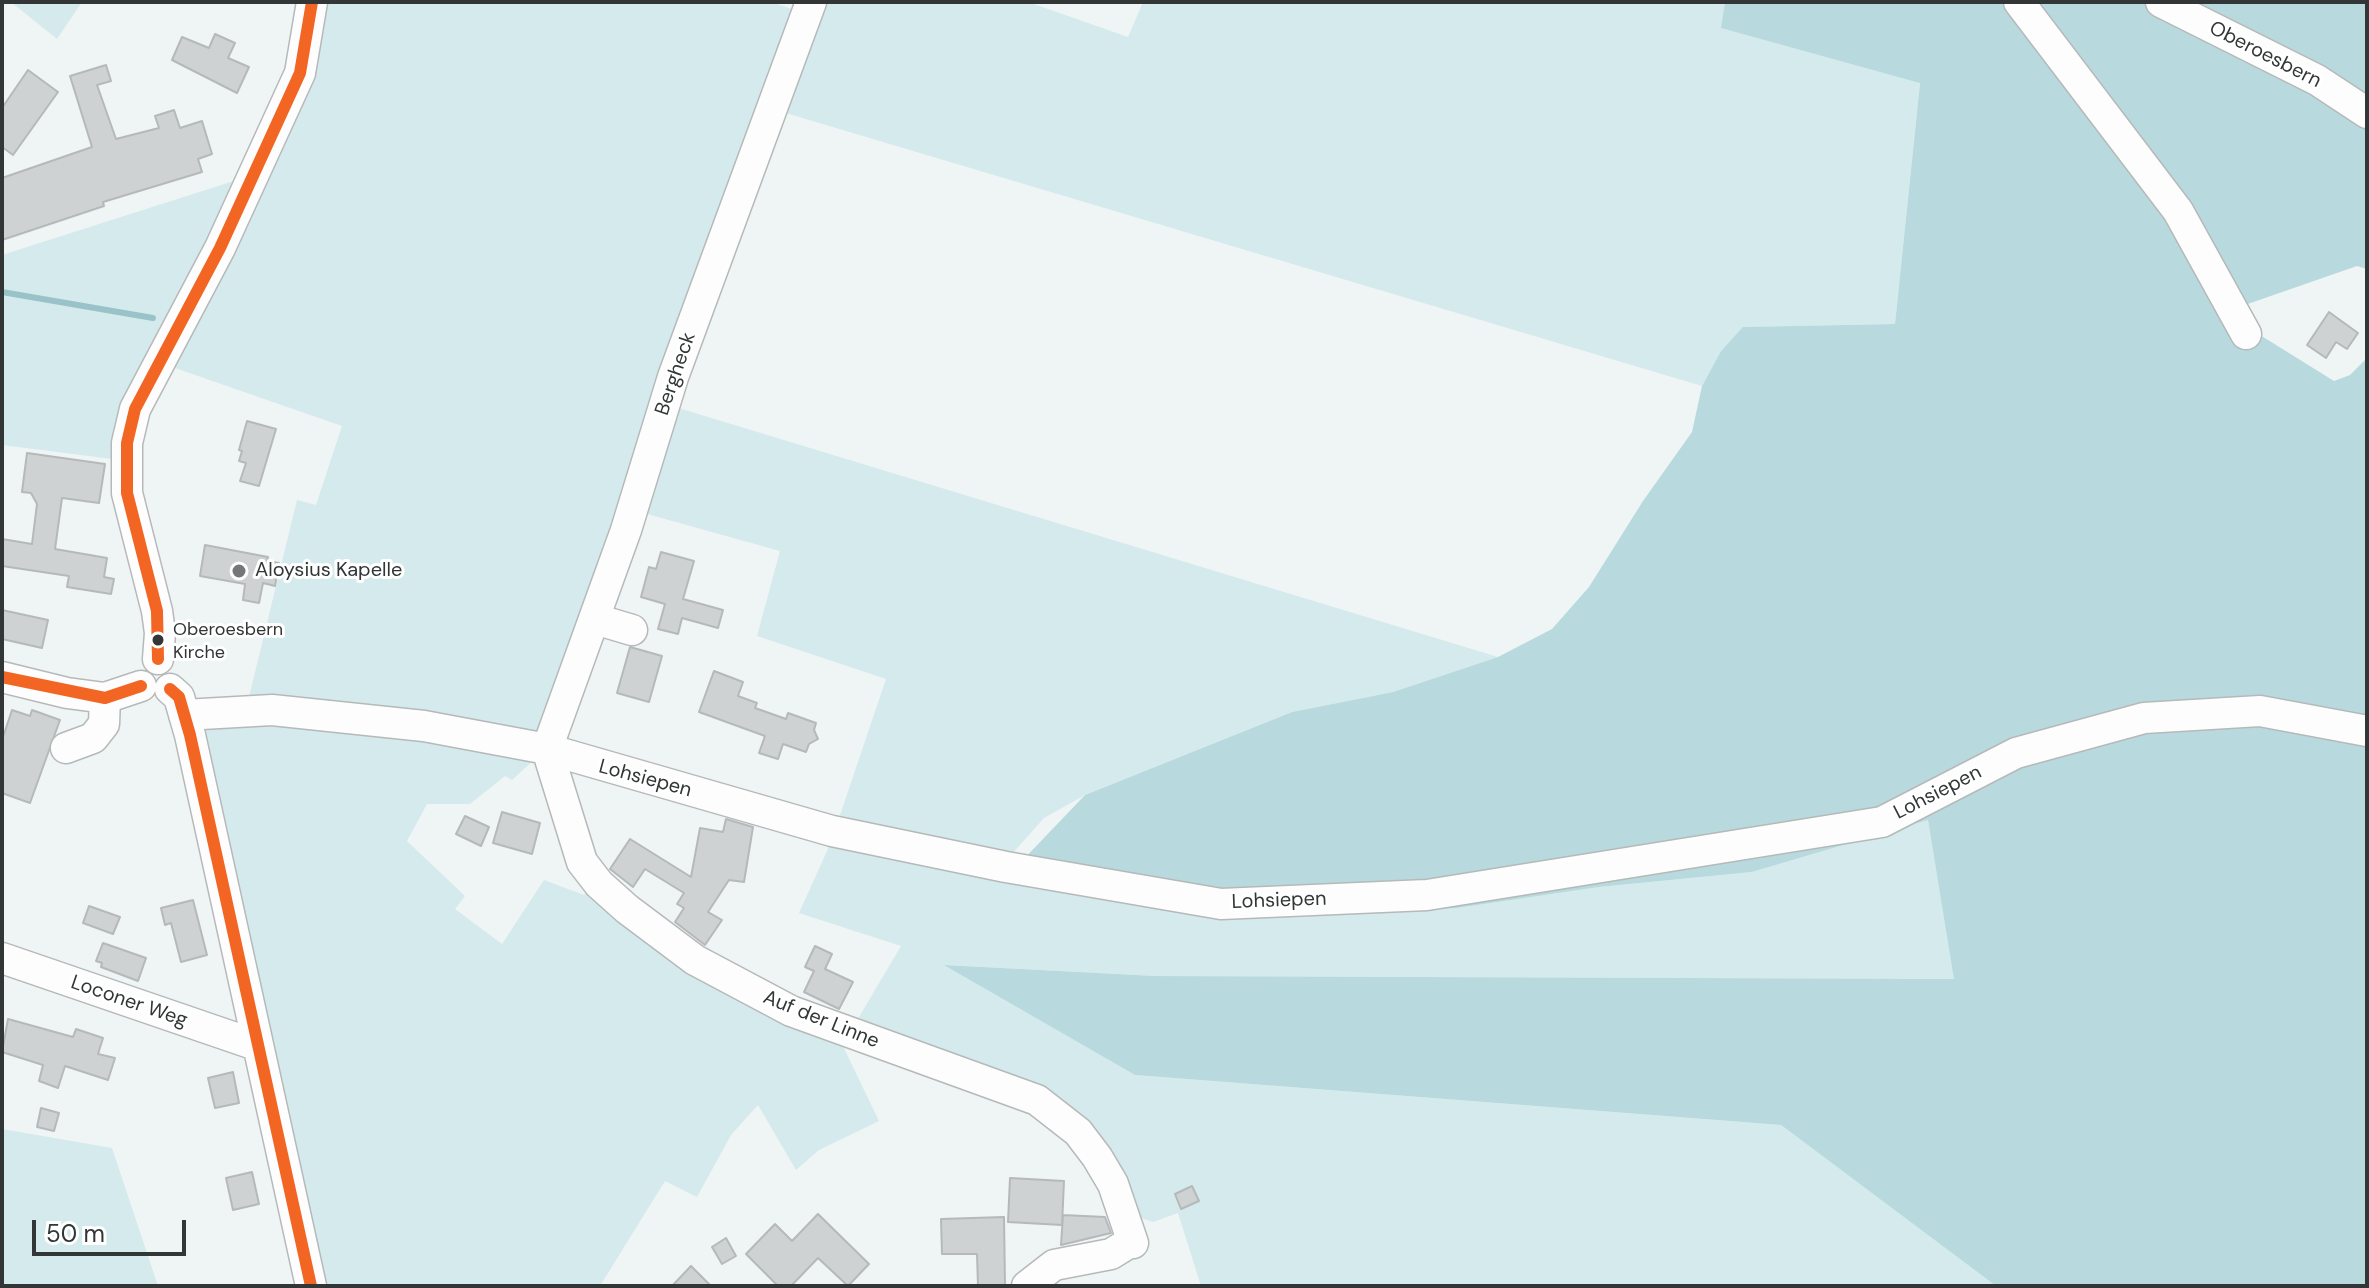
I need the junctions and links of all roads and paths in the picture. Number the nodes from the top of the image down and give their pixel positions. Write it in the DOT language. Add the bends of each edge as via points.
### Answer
graph roads {
  1 [pos="312,2"];
  2 [pos="811,2"];
  3 [pos="2019,2"];
  4 [pos="2161,2"];
  5 [pos="2367,113"];
  6 [pos="2246,334"];
  7 [pos="595,619"];
  8 [pos="632,630"];
  9 [pos="2,677"];
  10 [pos="165,696"];
  11 [pos="105,698"];
  12 [pos="2367,731"];
  13 [pos="66,748"];
  14 [pos="547,749"];
  15 [pos="2,958"];
  16 [pos="256,1045"];
  17 [pos="311,1286"];
  18 [pos="1027,1286"];
  1 -- 10 [label="street" via="300,73 220,248 135,409 130,431 127,493 157,611 158,659 172,669 174,681"];
  2 -- 7 [label="street, Bergheck" via="673,377"];
  3 -- 6 [label="street" via="2178,211"];
  4 -- 5 [label="street, Oberoesbern" via="2317,80"];
  7 -- 8 [label="street"];
  7 -- 14 [label="street, Bergheck"];
  9 -- 11 [label="street"];
  10 -- 11 [label="street"];
  10 -- 14 [label="street, Lohsiepen" via="424,726"];
  10 -- 16 [label="street"];
  11 -- 13 [label="street" via="104,724 93,738"];
  12 -- 14 [label="street, Lohsiepen" via="2260,711 2144,718 2016,753 1882,822 1427,895 1221,904 832,831"];
  14 -- 18 [label="street, Auf der Linne" via="582,862 627,909 695,960 791,1011 1037,1100 1078,1132 1113,1184 1132,1242 1111,1254 1054,1265"];
  15 -- 16 [label="street, Loconer Weg"];
  16 -- 17 [label="street"];
}
